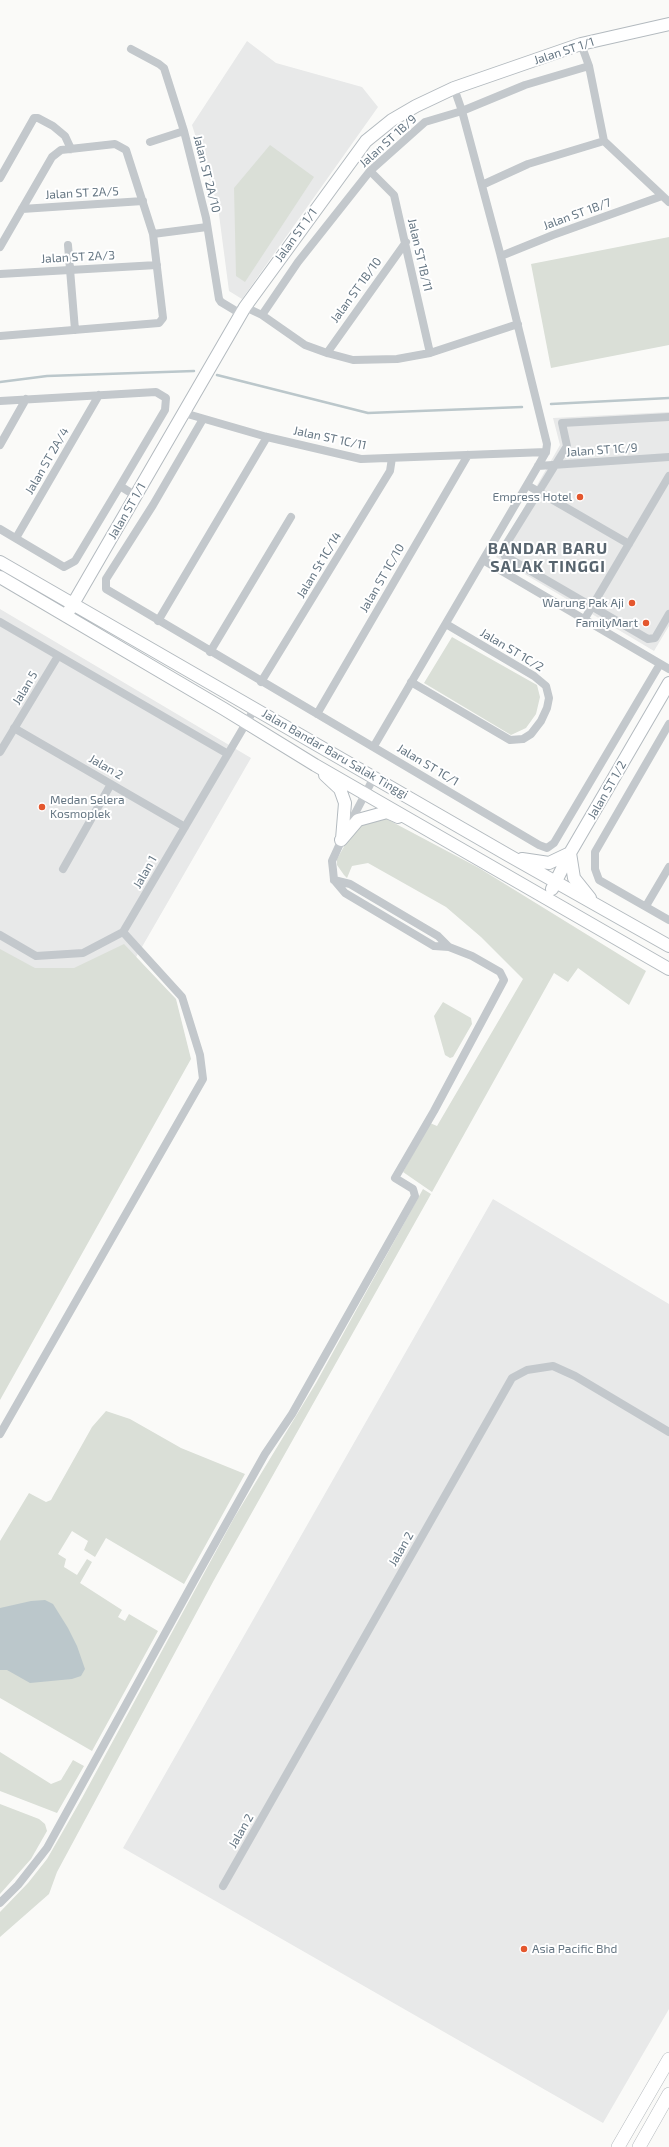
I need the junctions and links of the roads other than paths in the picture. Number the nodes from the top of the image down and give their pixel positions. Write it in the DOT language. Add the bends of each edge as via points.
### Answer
graph roads {
  1 [pos="669,24"];
  2 [pos="580,44"];
  3 [pos="131,49"];
  4 [pos="589,66"];
  5 [pos="454,88"];
  6 [pos="462,111"];
  7 [pos="184,131"];
  8 [pos="604,141"];
  9 [pos="150,142"];
  10 [pos="71,149"];
  11 [pos="370,171"];
  12 [pos="0,178"];
  13 [pos="482,186"];
  14 [pos="662,196"];
  15 [pos="143,201"];
  16 [pos="669,202"];
  17 [pos="22,208"];
  18 [pos="207,227"];
  19 [pos="153,234"];
  20 [pos="406,242"];
  21 [pos="68,245"];
  22 [pos="0,247"];
  23 [pos="501,256"];
  24 [pos="157,265"];
  25 [pos="69,270"];
  26 [pos="0,274"];
  27 [pos="243,310"];
  28 [pos="262,315"];
  29 [pos="518,324"];
  30 [pos="75,330"];
  31 [pos="0,336"];
  32 [pos="327,353"];
  33 [pos="430,353"];
  34 [pos="100,395"];
  35 [pos="26,399"];
  36 [pos="0,401"];
  37 [pos="184,413"];
  38 [pos="669,417"];
  39 [pos="203,419"];
  40 [pos="267,437"];
  41 [pos="0,445"];
  42 [pos="546,452"];
  43 [pos="468,455"];
  44 [pos="392,458"];
  45 [pos="668,458"];
  46 [pos="555,465"];
  47 [pos="538,466"];
  48 [pos="669,476"];
  49 [pos="527,485"];
  50 [pos="120,486"];
  51 [pos="538,492"];
  52 [pos="136,496"];
  53 [pos="292,517"];
  54 [pos="0,529"];
  55 [pos="16,538"];
  56 [pos="629,544"];
  57 [pos="483,560"];
  58 [pos="0,562"];
  59 [pos="0,577"];
  60 [pos="73,603"];
  61 [pos="592,606"];
  62 [pos="669,614"];
  63 [pos="66,616"];
  64 [pos="584,620"];
  65 [pos="158,621"];
  66 [pos="0,622"];
  67 [pos="446,624"];
  68 [pos="210,652"];
  69 [pos="58,656"];
  70 [pos="660,664"];
  71 [pos="669,669"];
  72 [pos="261,682"];
  73 [pos="411,682"];
  74 [pos="669,683"];
  75 [pos="255,708"];
  76 [pos="317,714"];
  77 [pos="245,722"];
  78 [pos="669,724"];
  79 [pos="14,728"];
  80 [pos="374,746"];
  81 [pos="0,752"];
  82 [pos="228,754"];
  83 [pos="315,765"];
  84 [pos="374,777"];
  85 [pos="112,784"];
  86 [pos="366,793"];
  87 [pos="185,827"];
  88 [pos="341,840"];
  89 [pos="454,844"];
  90 [pos="570,853"];
  91 [pos="508,856"];
  92 [pos="669,867"];
  93 [pos="63,869"];
  94 [pos="334,880"];
  95 [pos="556,881"];
  96 [pos="548,897"];
  97 [pos="598,906"];
  98 [pos="646,906"];
  99 [pos="669,920"];
  100 [pos="124,932"];
  101 [pos="0,935"];
  102 [pos="669,946"];
  103 [pos="449,947"];
  104 [pos="669,969"];
  105 [pos="669,1432"];
  106 [pos="0,1434"];
  107 [pos="223,1886"];
  108 [pos="0,1902"];
  109 [pos="669,2059"];
  110 [pos="669,2094"];
  111 [pos="618,2147"];
  112 [pos="638,2147"];
  1 -- 2 [label="main road, Jalan ST 1/1"];
  2 -- 4 [label="street"];
  2 -- 5 [label="main road, Jalan ST 1/1"];
  3 -- 7 [label="street, Jalan ST 2A/10" via="164,68"];
  4 -- 6 [label="street, Jalan ST 1B/9" via="525,85"];
  4 -- 8 [label="street"];
  5 -- 6 [label="street"];
  5 -- 27 [label="main road, Jalan ST 1/1" via="410,109 366,141"];
  6 -- 11 [label="street, Jalan ST 1B/9" via="425,122"];
  6 -- 13 [label="street"];
  7 -- 9 [label="street"];
  7 -- 18 [label="street, Jalan ST 2A/10"];
  8 -- 13 [label="street" via="528,164"];
  8 -- 14 [label="street"];
  10 -- 12 [label="street" via="65,136 53,126 34,118"];
  10 -- 15 [label="street" via="115,144 126,150"];
  10 -- 17 [label="street" via="61,150 52,157"];
  11 -- 20 [label="street, Jalan ST 1B/11" via="394,195"];
  11 -- 28 [label="street, Jalan ST 1B/9" via="298,262"];
  13 -- 23 [label="street"];
  14 -- 16 [label="street"];
  14 -- 23 [label="street, Jalan ST 1B/7"];
  15 -- 17 [label="street, Jalan ST 2A/5"];
  15 -- 19 [label="street"];
  17 -- 22 [label="street"];
  18 -- 19 [label="street"];
  18 -- 27 [label="street, Jalan ST 2A/10" via="219,299"];
  19 -- 24 [label="street"];
  20 -- 32 [label="street, Jalan ST 1B/10"];
  20 -- 33 [label="street, Jalan ST 1B/11"];
  21 -- 25 [label="street"];
  23 -- 29 [label="street"];
  24 -- 25 [label="street, Jalan ST 2A/3"];
  24 -- 30 [label="street" via="163,318 160,323"];
  25 -- 26 [label="street, Jalan ST 2A/3"];
  25 -- 30 [label="street"];
  27 -- 28 [label="street, Jalan ST 2A/10"];
  27 -- 37 [label="main road, Jalan ST 1/1"];
  28 -- 32 [label="street, Jalan ST 2A/10" via="305,345"];
  29 -- 33 [label="street, Jalan ST 2A/10"];
  29 -- 42 [label="street" via="547,444"];
  30 -- 31 [label="street"];
  32 -- 33 [label="street, Jalan ST 2A/10" via="353,360 397,359"];
  34 -- 35 [label="street"];
  34 -- 50 [label="street" via="156,392 166,398 165,410"];
  34 -- 55 [label="street, Jalan ST 2A/4"];
  35 -- 36 [label="street"];
  35 -- 41 [label="street"];
  37 -- 39 [label="street, Jalan ST 1C/11"];
  37 -- 52 [label="main road, Jalan ST 1/1"];
  38 -- 46 [label="street" via="562,423 567,446"];
  39 -- 40 [label="street, Jalan ST 1C/11"];
  39 -- 65 [label="street, Jalan ST 1C/1" via="106,579 105,585 110,593"];
  40 -- 44 [label="street, Jalan ST 1C/11" via="361,458"];
  40 -- 65 [label="street"];
  42 -- 43 [label="street, Jalan ST 1C/11"];
  42 -- 47 [label="street"];
  43 -- 44 [label="street, Jalan ST 1C/11"];
  43 -- 76 [label="street, Jalan ST 1C/10"];
  44 -- 72 [label="street, Jalan St 1C/14" via="390,471"];
  45 -- 46 [label="street, Jalan ST 1C/9"];
  46 -- 47 [label="street, Jalan ST 1C/9"];
  46 -- 51 [label="street"];
  47 -- 49 [label="street"];
  48 -- 56 [label="street"];
  49 -- 51 [label="street"];
  49 -- 57 [label="street"];
  50 -- 52 [label="street"];
  50 -- 55 [label="street" via="75,561 64,567"];
  51 -- 56 [label="street"];
  51 -- 61 [label="street" via="505,546 505,556"];
  52 -- 60 [label="main road, Jalan ST 1/1"];
  53 -- 68 [label="street"];
  54 -- 55 [label="street"];
  56 -- 61 [label="street"];
  57 -- 64 [label="street"];
  57 -- 67 [label="street"];
  58 -- 60 [label="main road, Jalan Bandar Baru Salak Tinggi"];
  59 -- 63 [label="main road, Jalan Bandar Baru Salak Tinggi"];
  60 -- 63 [label="main road, Jalan ST 1/1"];
  60 -- 75 [label="main road, Jalan Bandar Baru Salak Tinggi"];
  61 -- 62 [label="street" via="648,639 655,638"];
  61 -- 64 [label="street"];
  63 -- 77 [label="main road, Jalan Bandar Baru Salak Tinggi"];
  64 -- 70 [label="street"];
  65 -- 68 [label="street, Jalan ST 1C/1"];
  66 -- 69 [label="street"];
  67 -- 73 [label="street"];
  67 -- 73 [label="street, Jalan ST 1C/2" via="534,676 546,686 549,698 541,721 531,734 523,739 510,740"];
  68 -- 72 [label="street, Jalan ST 1C/1"];
  69 -- 79 [label="street, Jalan 5"];
  69 -- 82 [label="street"];
  70 -- 71 [label="street"];
  70 -- 80 [label="street, Jalan ST 1C/1" via="554,843 547,848"];
  72 -- 76 [label="street, Jalan ST 1C/1"];
  73 -- 80 [label="street"];
  74 -- 90 [label="main road, Jalan ST 1/2"];
  75 -- 77 [label="street, Jalan 1"];
  75 -- 84 [label="main road, Jalan Bandar Baru Salak Tinggi"];
  76 -- 80 [label="street, Jalan ST 1C/1"];
  77 -- 82 [label="street, Jalan 1"];
  77 -- 83 [label="main road, Jalan Bandar Baru Salak Tinggi"];
  78 -- 98 [label="street" via="594,852 595,869 599,880"];
  79 -- 81 [label="street, Jalan 5"];
  79 -- 85 [label="street, Jalan 2"];
  82 -- 87 [label="street, Jalan 1"];
  83 -- 86 [label="main road, Jalan Bandar Baru Salak Tinggi"];
  83 -- 88 [label="main road" via="340,789 345,811"];
  84 -- 86 [label="street"];
  84 -- 91 [label="main road, Jalan Bandar Baru Salak Tinggi"];
  85 -- 87 [label="street, Jalan 2"];
  85 -- 93 [label="street"];
  86 -- 88 [label="street"];
  86 -- 89 [label="main road, Jalan Bandar Baru Salak Tinggi"];
  87 -- 100 [label="street, Jalan 1"];
  88 -- 89 [label="main road" via="358,820 387,812"];
  88 -- 94 [label="street" via="332,861"];
  89 -- 96 [label="main road, Jalan Bandar Baru Salak Tinggi"];
  90 -- 91 [label="main road" via="549,863"];
  90 -- 95 [label="main road, Jalan ST 1/2"];
  90 -- 97 [label="main road" via="574,878"];
  91 -- 95 [label="main road, Jalan Bandar Baru Salak Tinggi"];
  92 -- 98 [label="street"];
  94 -- 103 [label="street" via="350,884 438,936"];
  94 -- 103 [label="street" via="344,893 396,926 434,946"];
  95 -- 96 [label="main road, Jalan ST 1/2"];
  95 -- 97 [label="main road, Jalan Bandar Baru Salak Tinggi"];
  96 -- 104 [label="main road, Jalan Bandar Baru Salak Tinggi"];
  97 -- 102 [label="main road, Jalan Bandar Baru Salak Tinggi"];
  98 -- 99 [label="street"];
  100 -- 101 [label="street" via="83,953 36,956"];
  100 -- 106 [label="street" via="182,997 200,1055 203,1079"];
  103 -- 108 [label="street" via="472,956 500,972 504,980 395,1178 413,1190 415,1196 292,1414 239,1500 47,1848 18,1886"];
  105 -- 107 [label="street, Jalan 2" via="575,1376 553,1366 527,1370 512,1378"];
  109 -- 111 [label="main road"];
  110 -- 112 [label="main road"];
}
